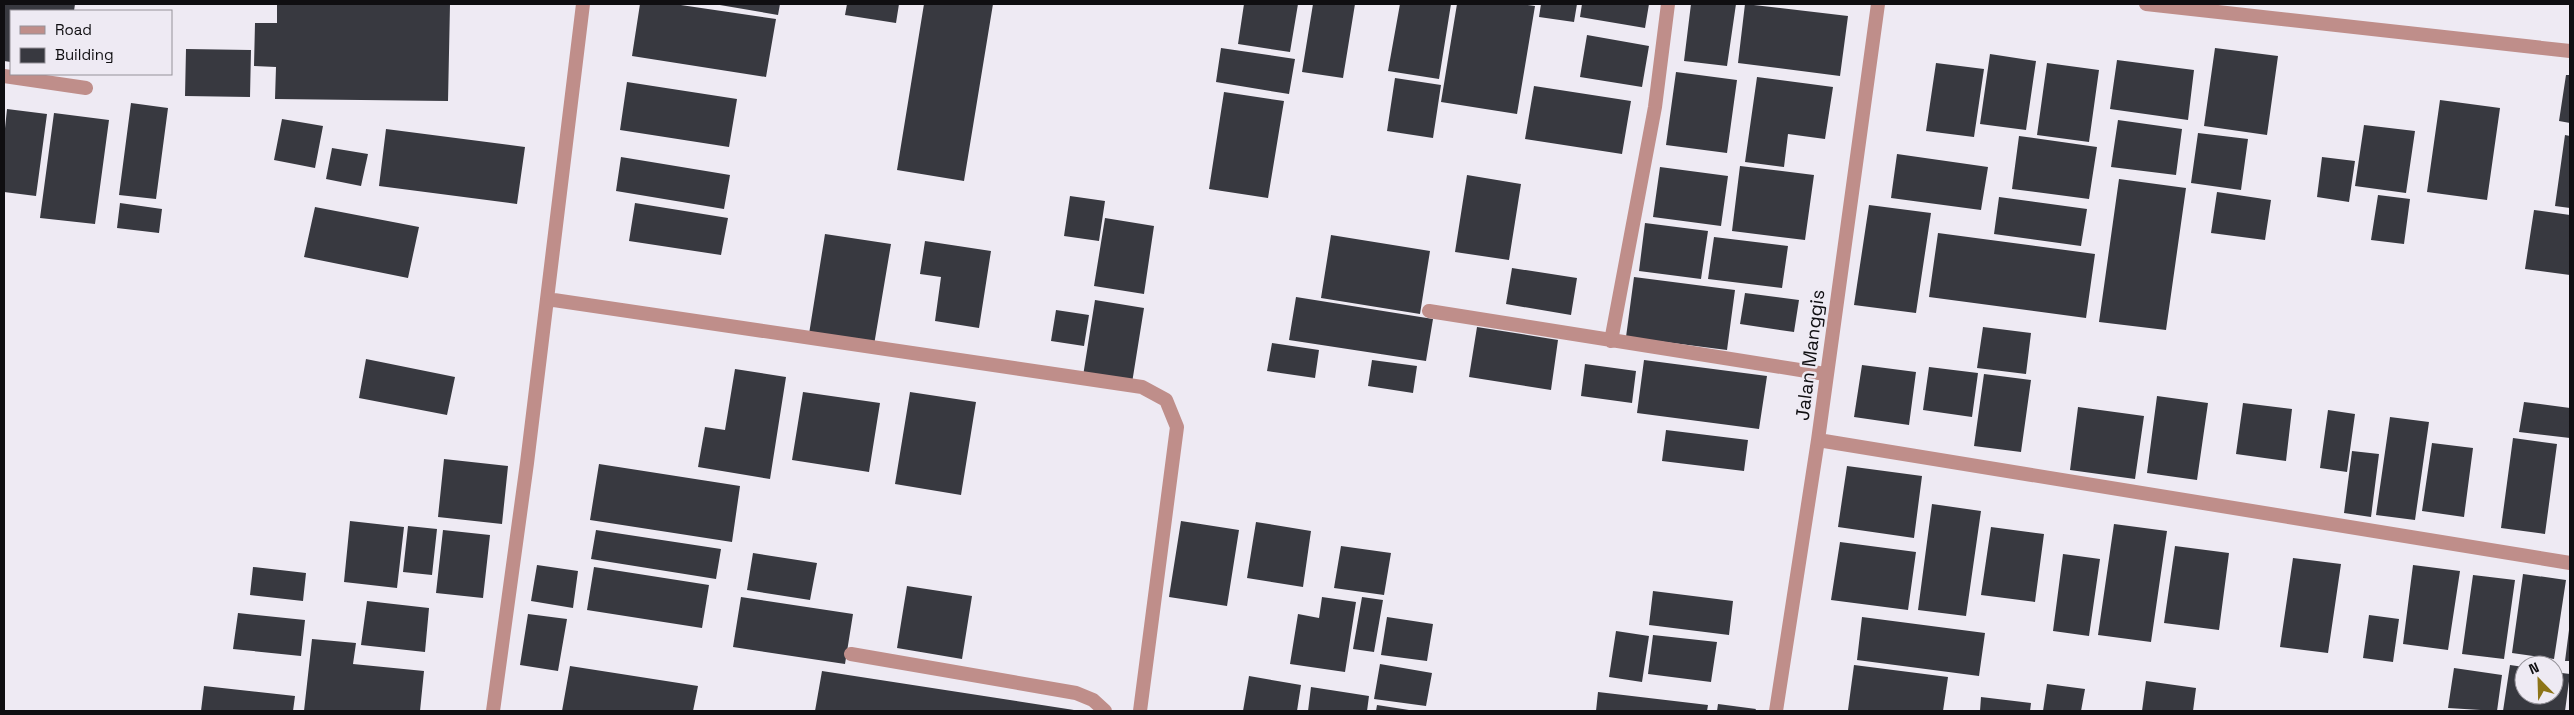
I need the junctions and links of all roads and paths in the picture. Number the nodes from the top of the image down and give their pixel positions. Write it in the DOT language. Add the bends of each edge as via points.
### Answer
graph roads {
  1 [pos="583,4"];
  2 [pos="1668,4"];
  3 [pos="1878,4"];
  4 [pos="2146,4"];
  5 [pos="2570,51"];
  6 [pos="4,76"];
  7 [pos="86,88"];
  8 [pos="547,300"];
  9 [pos="1429,311"];
  10 [pos="1611,341"];
  11 [pos="1825,374"];
  12 [pos="1818,440"];
  13 [pos="2570,563"];
  14 [pos="851,654"];
  15 [pos="493,711"];
  16 [pos="1105,711"];
  17 [pos="1140,711"];
  18 [pos="1776,711"];
  1 -- 8 [label="street"];
  2 -- 10 [label="street" via="1655,107"];
  3 -- 11 [label="street, Jalan Manggis"];
  4 -- 5 [label="street"];
  6 -- 7 [label="street"];
  8 -- 15 [label="street"];
  8 -- 17 [label="street" via="1142,387 1166,400 1177,427"];
  9 -- 10 [label="street"];
  10 -- 11 [label="street"];
  11 -- 12 [label="street, Jalan Manggis"];
  12 -- 13 [label="street"];
  12 -- 18 [label="street, Jalan Manggis"];
  14 -- 16 [label="street" via="1076,693 1093,700"];
}
